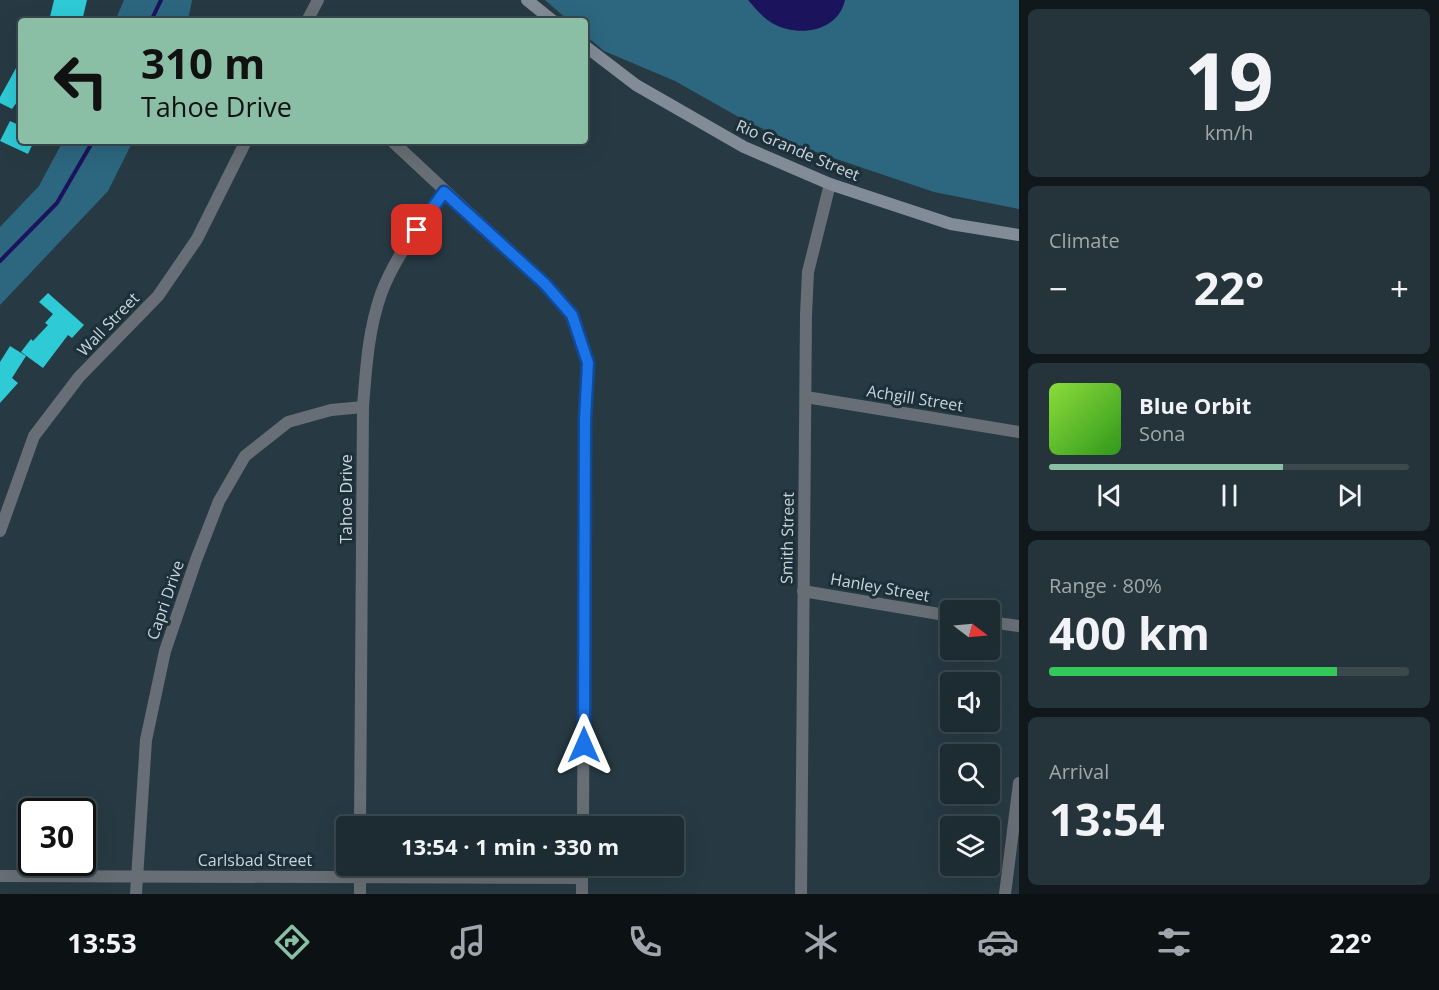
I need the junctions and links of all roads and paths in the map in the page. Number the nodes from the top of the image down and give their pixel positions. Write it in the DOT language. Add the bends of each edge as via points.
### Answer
graph roads {
  1 [pos="318,0"];
  2 [pos="526,0"];
  3 [pos="309,18"];
  4 [pos="550,18"];
  5 [pos="588,48"];
  6 [pos="244,144"];
  7 [pos="395,144"];
  8 [pos="830,184"];
  9 [pos="444,192"];
  10 [pos="1019,235"];
  11 [pos="806,397"];
  12 [pos="363,407"];
  13 [pos="1019,432"];
  14 [pos="0,531"];
  15 [pos="803,591"];
  16 [pos="940,614"];
  17 [pos="1000,623"];
  18 [pos="1019,626"];
  19 [pos="1019,783"];
  20 [pos="360,816"];
  21 [pos="583,816"];
  22 [pos="336,872"];
  23 [pos="0,876"];
  24 [pos="360,876"];
  25 [pos="582,876"];
  26 [pos="136,877"];
  27 [pos="136,894"];
  28 [pos="360,894"];
  29 [pos="582,894"];
  30 [pos="801,894"];
  31 [pos="1005,894"];
  1 -- 3 [label="street"];
  2 -- 4 [label="street"];
  5 -- 8 [label="street, Rio Grande Street" via="636,86 744,147"];
  6 -- 14 [label="street, Wall Street" via="197,239 158,296 79,377 34,436"];
  7 -- 9 [label="street"];
  8 -- 10 [label="street, Rio Grande Street" via="951,224"];
  8 -- 11 [label="street, Smith Street" via="808,272"];
  9 -- 12 [label="street, Tahoe Drive" via="403,249 382,293 368,342"];
  9 -- 21 [label="street" via="545,284 572,315 588,363"];
  11 -- 13 [label="street, Achgill Street"];
  11 -- 15 [label="street, Smith Street"];
  12 -- 20 [label="street, Tahoe Drive"];
  12 -- 26 [label="street, Capri Drive" via="332,410 288,422 245,456 219,501 165,651 146,740"];
  15 -- 16 [label="street, Hanley Street"];
  15 -- 30 [label="street, Smith Street"];
  17 -- 18 [label="street"];
  19 -- 31 [label="street"];
  22 -- 26 [label="street, Carlsbad Street"];
  23 -- 26 [label="street, Carlsbad Street"];
  24 -- 28 [label="street"];
  25 -- 29 [label="street"];
  26 -- 27 [label="street, Capri Drive"];
}
